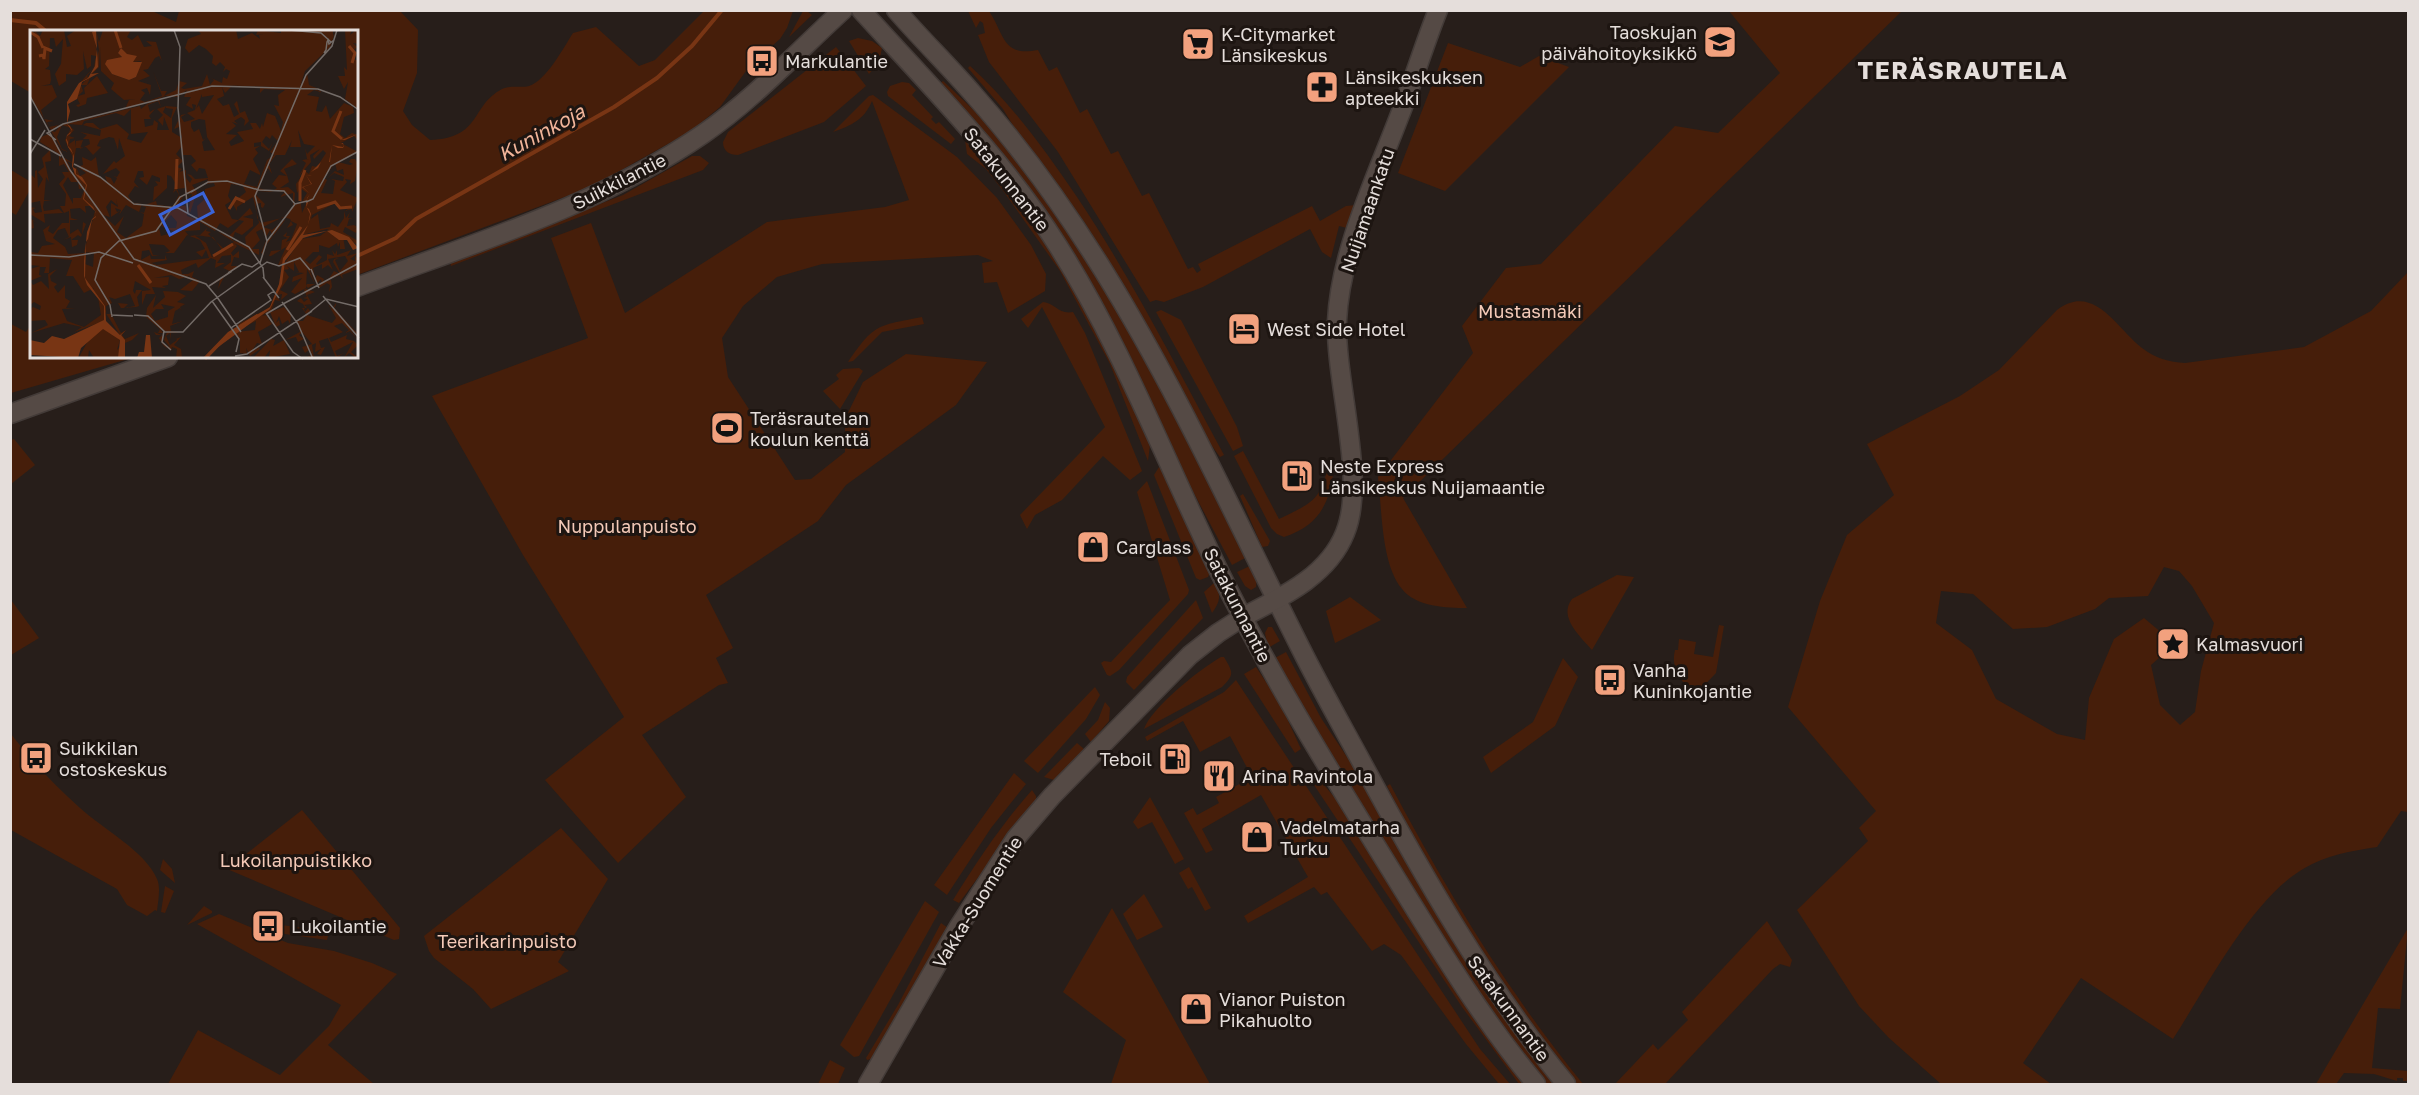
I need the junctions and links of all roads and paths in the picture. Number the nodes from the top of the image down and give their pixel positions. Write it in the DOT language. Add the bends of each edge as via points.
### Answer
graph roads {
  1 [pos="843,10"];
  2 [pos="861,10"];
  3 [pos="896,10"];
  4 [pos="1438,10"];
  5 [pos="358,287"];
  6 [pos="165,358"];
  7 [pos="10,414"];
  8 [pos="1277,600"];
  9 [pos="1243,617"];
  10 [pos="868,1084"];
  11 [pos="1536,1084"];
  12 [pos="1566,1084"];
  1 -- 5 [label="main road, Suikkilantie" via="735,110 632,178 573,205"];
  2 -- 9 [label="main road, Satakunnantie" via="982,143 1057,245 1102,322"];
  3 -- 8 [label="main road, Satakunnantie" via="976,97 1049,189 1102,268 1160,371"];
  4 -- 8 [label="main road, Nuijamaankatu" via="1355,236 1341,289 1337,320 1339,372 1352,473 1348,524 1339,546 1325,564"];
  6 -- 7 [label="main road"];
  8 -- 9 [label="main road, Nuijamaankatu"];
  8 -- 12 [label="main road, Satakunnantie" via="1424,876 1486,977"];
  9 -- 10 [label="main road, Vakka-Suomentie" via="1190,655 1016,838 958,928"];
  9 -- 11 [label="main road, Satakunnantie" via="1264,659 1410,900 1489,1022"];
}
